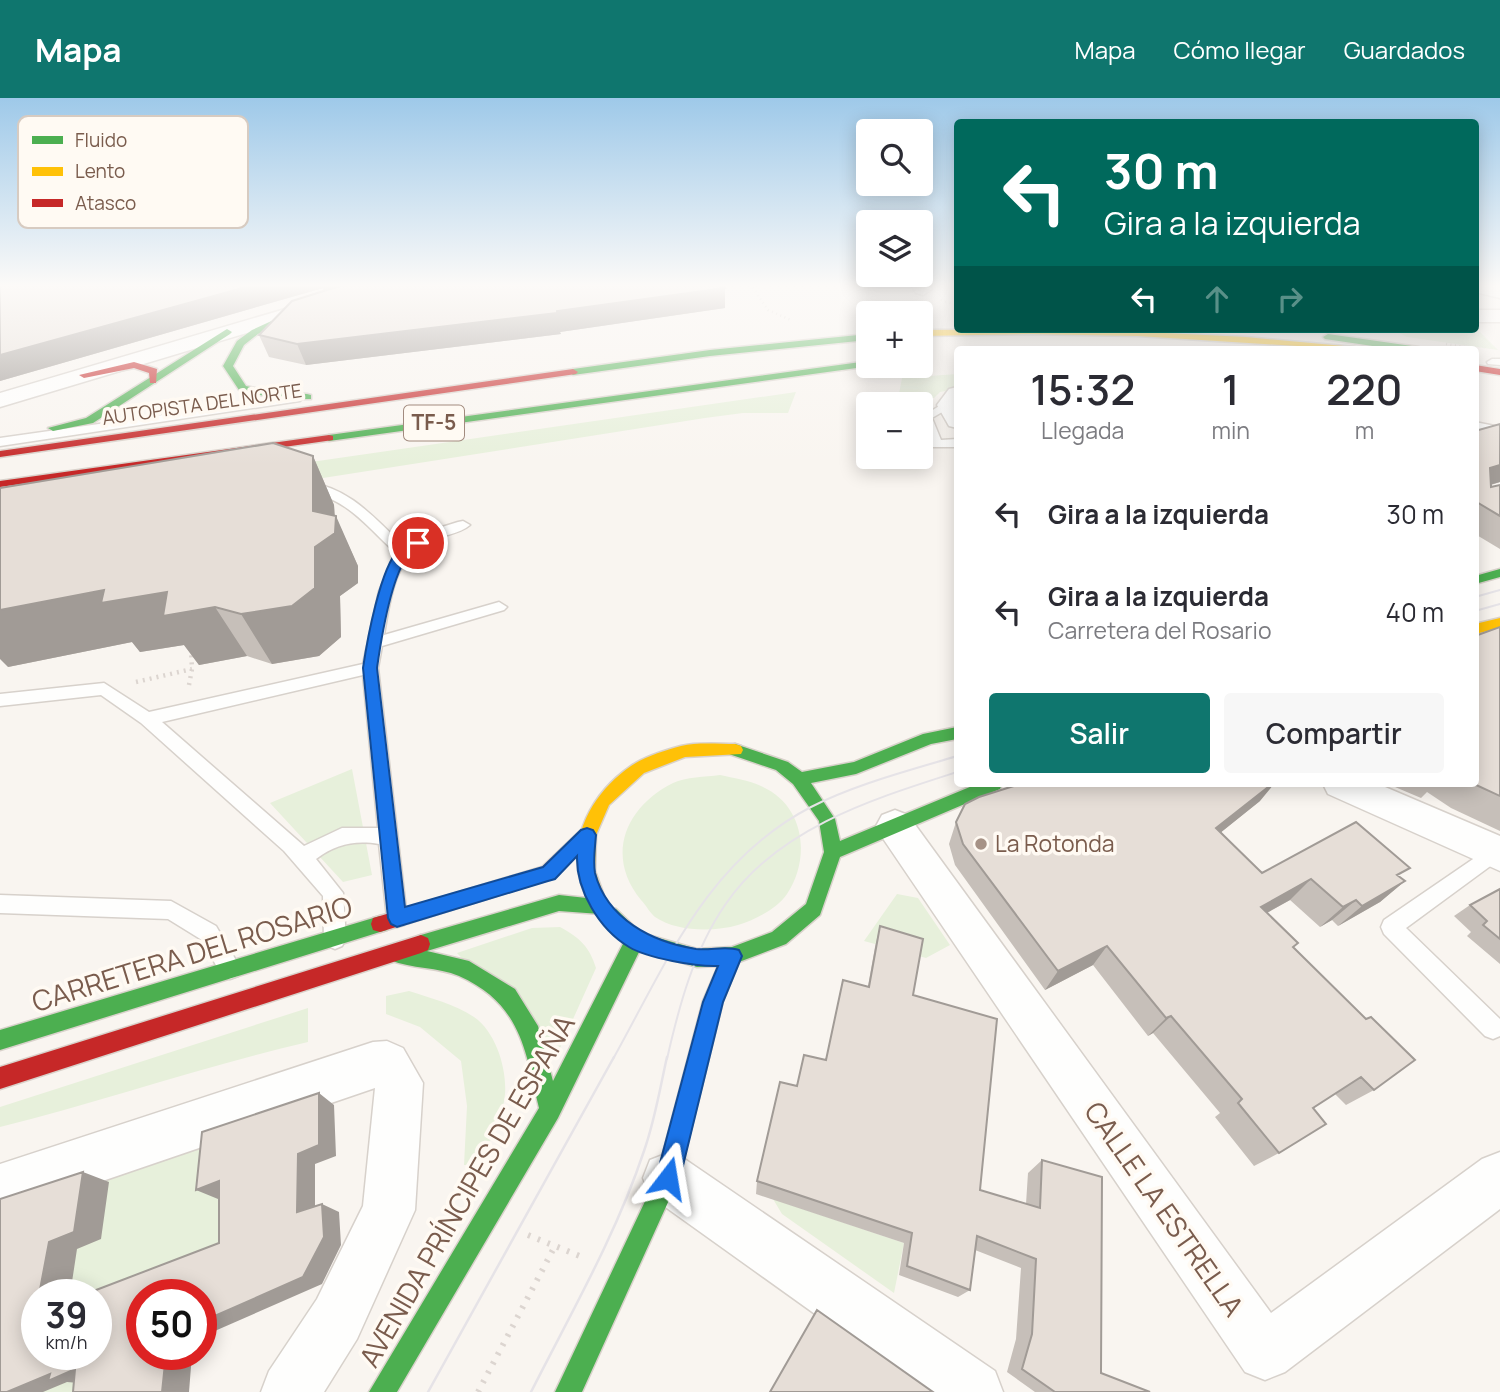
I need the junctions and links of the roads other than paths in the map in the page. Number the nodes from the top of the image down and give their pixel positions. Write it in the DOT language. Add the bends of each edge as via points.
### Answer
graph roads {
  1 [pos="185,344"];
  2 [pos="209,344"];
  3 [pos="239,344"];
  4 [pos="795,344"];
  5 [pos="143,357"];
  6 [pos="186,360"];
  7 [pos="1479,360"];
  8 [pos="1498,365"];
  9 [pos="228,366"];
  10 [pos="856,366"];
  11 [pos="1479,367"];
  12 [pos="83,375"];
  13 [pos="153,381"];
  14 [pos="445,391"];
  15 [pos="313,397"];
  16 [pos="0,400"];
  17 [pos="954,407"];
  18 [pos="1479,430"];
  19 [pos="1500,434"];
  20 [pos="0,440"];
  21 [pos="954,443"];
  22 [pos="0,454"];
  23 [pos="0,484"];
  24 [pos="295,485"];
  25 [pos="463,525"];
  26 [pos="403,552"];
  27 [pos="1500,573"];
  28 [pos="1479,579"];
  29 [pos="499,607"];
  30 [pos="1500,623"];
  31 [pos="1479,628"];
  32 [pos="373,643"];
  33 [pos="370,668"];
  34 [pos="0,700"];
  35 [pos="147,719"];
  36 [pos="954,734"];
  37 [pos="799,779"];
  38 [pos="987,787"];
  39 [pos="1348,787"];
  40 [pos="895,826"];
  41 [pos="587,835"];
  42 [pos="388,838"];
  43 [pos="833,852"];
  44 [pos="1498,853"];
  45 [pos="302,858"];
  46 [pos="0,904"];
  47 [pos="598,906"];
  48 [pos="397,918"];
  49 [pos="335,937"];
  50 [pos="635,940"];
  51 [pos="391,953"];
  52 [pos="732,956"];
  53 [pos="230,970"];
  54 [pos="336,970"];
  55 [pos="1493,1028"];
  56 [pos="0,1040"];
  57 [pos="0,1078"];
  58 [pos="550,1110"];
  59 [pos="1500,1177"];
  60 [pos="668,1178"];
  61 [pos="0,1190"];
  62 [pos="290,1392"];
  63 [pos="382,1392"];
  64 [pos="568,1392"];
  65 [pos="974,1392"];
  1 -- 5 [label="street"];
  2 -- 6 [label="main road"];
  3 -- 9 [label="main road"];
  4 -- 14 [label="main road, AUTOPISTA DEL NORTE / TF-5"];
  5 -- 6 [label="main road"];
  5 -- 12 [label="street"];
  6 -- 9 [label="main road"];
  6 -- 13 [label="main road"];
  7 -- 8 [label="main road"];
  8 -- 11 [label="main road"];
  9 -- 15 [label="main road" via="243,388 277,396"];
  10 -- 23 [label="main road, TF-5"];
  12 -- 13 [label="main road" via="134,365 154,371"];
  12 -- 16 [label="street"];
  13 -- 20 [label="main road" via="89,421"];
  14 -- 15 [label="main road" via="384,389"];
  14 -- 22 [label="main road, AUTOPISTA DEL NORTE / TF-5"];
  15 -- 20 [label="lane"];
  17 -- 21 [label="lane" via="926,417 937,444"];
  18 -- 19 [label="street"];
  24 -- 26 [label="lane" via="314,486 363,512"];
  25 -- 26 [label="lane" via="433,534"];
  26 -- 32 [label="lane" via="391,574"];
  27 -- 28 [label="main road"];
  29 -- 32 [label="lane"];
  30 -- 31 [label="main road"];
  32 -- 33 [label="lane"];
  33 -- 35 [label="lane"];
  33 -- 42 [label="lane"];
  34 -- 35 [label="lane" via="104,689"];
  35 -- 45 [label="lane"];
  36 -- 37 [label="main road" via="929,738 856,768"];
  37 -- 41 [label="main road" via="782,766 735,750 684,751 638,769 603,801"];
  37 -- 43 [label="main road" via="827,819"];
  38 -- 40 [label="main road"];
  39 -- 44 [label="street"];
  40 -- 43 [label="main road"];
  40 -- 59 [label="street, CALLE LA ESTRELLA" via="1265,1352"];
  41 -- 47 [label="main road" via="586,871"];
  41 -- 48 [label="main road, CARRETERA DEL ROSARIO" via="548,873"];
  42 -- 45 [label="lane" via="344,835 322,843"];
  42 -- 48 [label="lane"];
  43 -- 52 [label="main road" via="813,909 779,939"];
  44 -- 55 [label="lane" via="1391,927"];
  45 -- 49 [label="lane" via="333,893"];
  46 -- 53 [label="lane" via="172,910 209,933"];
  47 -- 50 [label="main road"];
  47 -- 51 [label="main road" via="559,902"];
  48 -- 49 [label="main road, CARRETERA DEL ROSARIO"];
  49 -- 53 [label="main road, CARRETERA DEL ROSARIO"];
  49 -- 54 [label="lane"];
  50 -- 52 [label="main road" via="697,958"];
  50 -- 58 [label="main road, AVENIDA PRÍNCIPES DE ESPAÑA"];
  51 -- 54 [label="main road"];
  51 -- 58 [label="main road" via="462,967 508,996 531,1033"];
  52 -- 60 [label="main road" via="713,1002"];
  53 -- 56 [label="main road, CARRETERA DEL ROSARIO"];
  54 -- 57 [label="main road"];
  58 -- 63 [label="main road, AVENIDA PRÍNCIPES DE ESPAÑA"];
  60 -- 64 [label="main road"];
  60 -- 65 [label="street"];
  61 -- 62 [label="street" via="387,1064 399,1083 389,1210 337,1319"];
}
